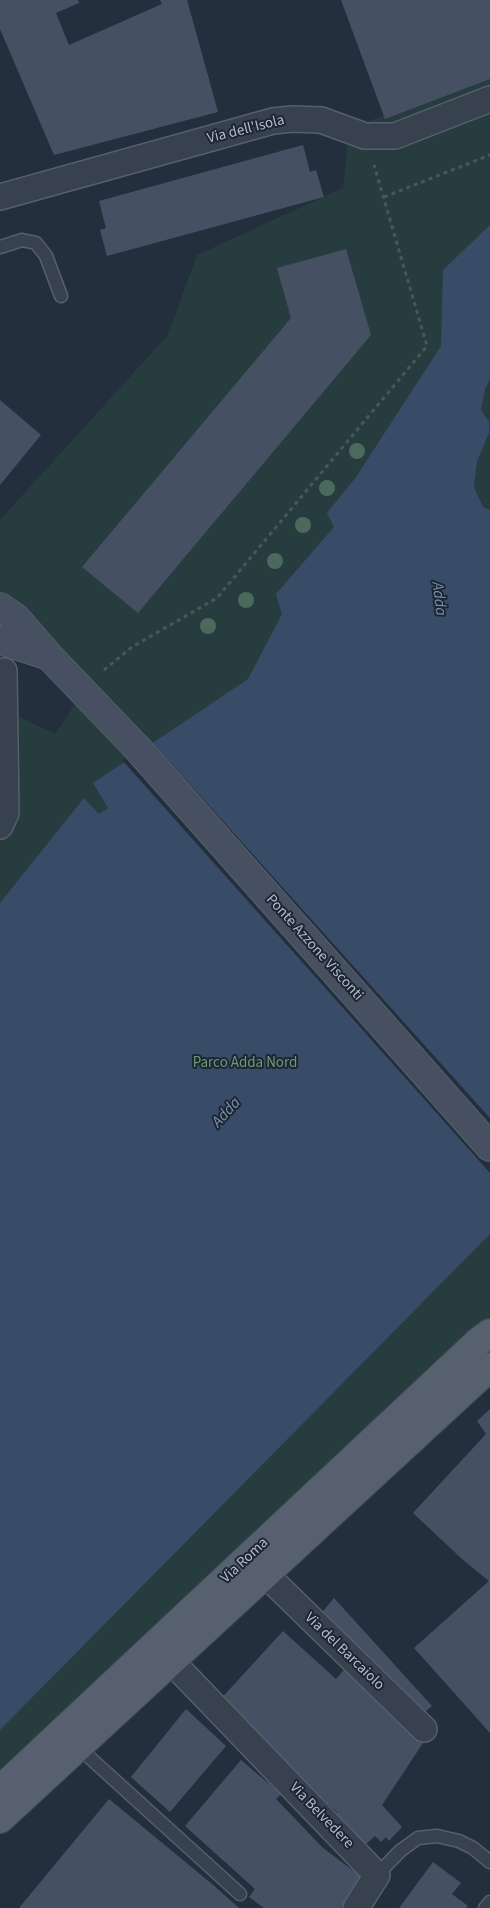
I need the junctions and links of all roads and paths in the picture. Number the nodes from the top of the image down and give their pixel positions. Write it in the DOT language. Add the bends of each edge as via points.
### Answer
graph roads {
  1 [pos="490,98"];
  2 [pos="365,136"];
  3 [pos="490,155"];
  4 [pos="0,197"];
  5 [pos="384,197"];
  6 [pos="0,247"];
  7 [pos="61,296"];
  8 [pos="0,607"];
  9 [pos="0,640"];
  10 [pos="50,656"];
  11 [pos="4,671"];
  12 [pos="101,672"];
  13 [pos="0,826"];
  14 [pos="490,1147"];
  15 [pos="490,1333"];
  16 [pos="490,1367"];
  17 [pos="265,1574"];
  18 [pos="171,1661"];
  19 [pos="424,1729"];
  20 [pos="78,1746"];
  21 [pos="0,1790"];
  22 [pos="0,1819"];
  23 [pos="490,1862"];
  24 [pos="377,1875"];
  25 [pos="240,1894"];
  26 [pos="490,1902"];
  27 [pos="356,1908"];
  28 [pos="485,1908"];
  1 -- 2 [label="street, Via dell'Isola" via="394,136"];
  2 -- 4 [label="street, Via dell'Isola" via="321,120 273,121"];
  2 -- 5 [label="path"];
  3 -- 5 [label="path"];
  5 -- 12 [label="path" via="427,346 217,598 132,647"];
  6 -- 7 [label="lane" via="22,240 36,243 46,256"];
  8 -- 10 [label="street, Ponte Azzone Visconti" via="16,618"];
  9 -- 10 [label="street"];
  10 -- 14 [label="street, Ponte Azzone Visconti" via="138,749"];
  11 -- 13 [label="street" via="6,813"];
  15 -- 21 [label="main road, Via Roma"];
  16 -- 17 [label="main road, Via Roma"];
  17 -- 18 [label="main road, Via Roma"];
  17 -- 19 [label="street, Via del Barcaiolo"];
  18 -- 20 [label="main road, Via Roma"];
  18 -- 24 [label="street, Via Belvedere"];
  20 -- 22 [label="main road, Via Roma"];
  20 -- 25 [label="lane"];
  23 -- 24 [label="lane" via="458,1841 437,1836 418,1838"];
  24 -- 27 [label="street"];
  26 -- 28 [label="lane"];
}
